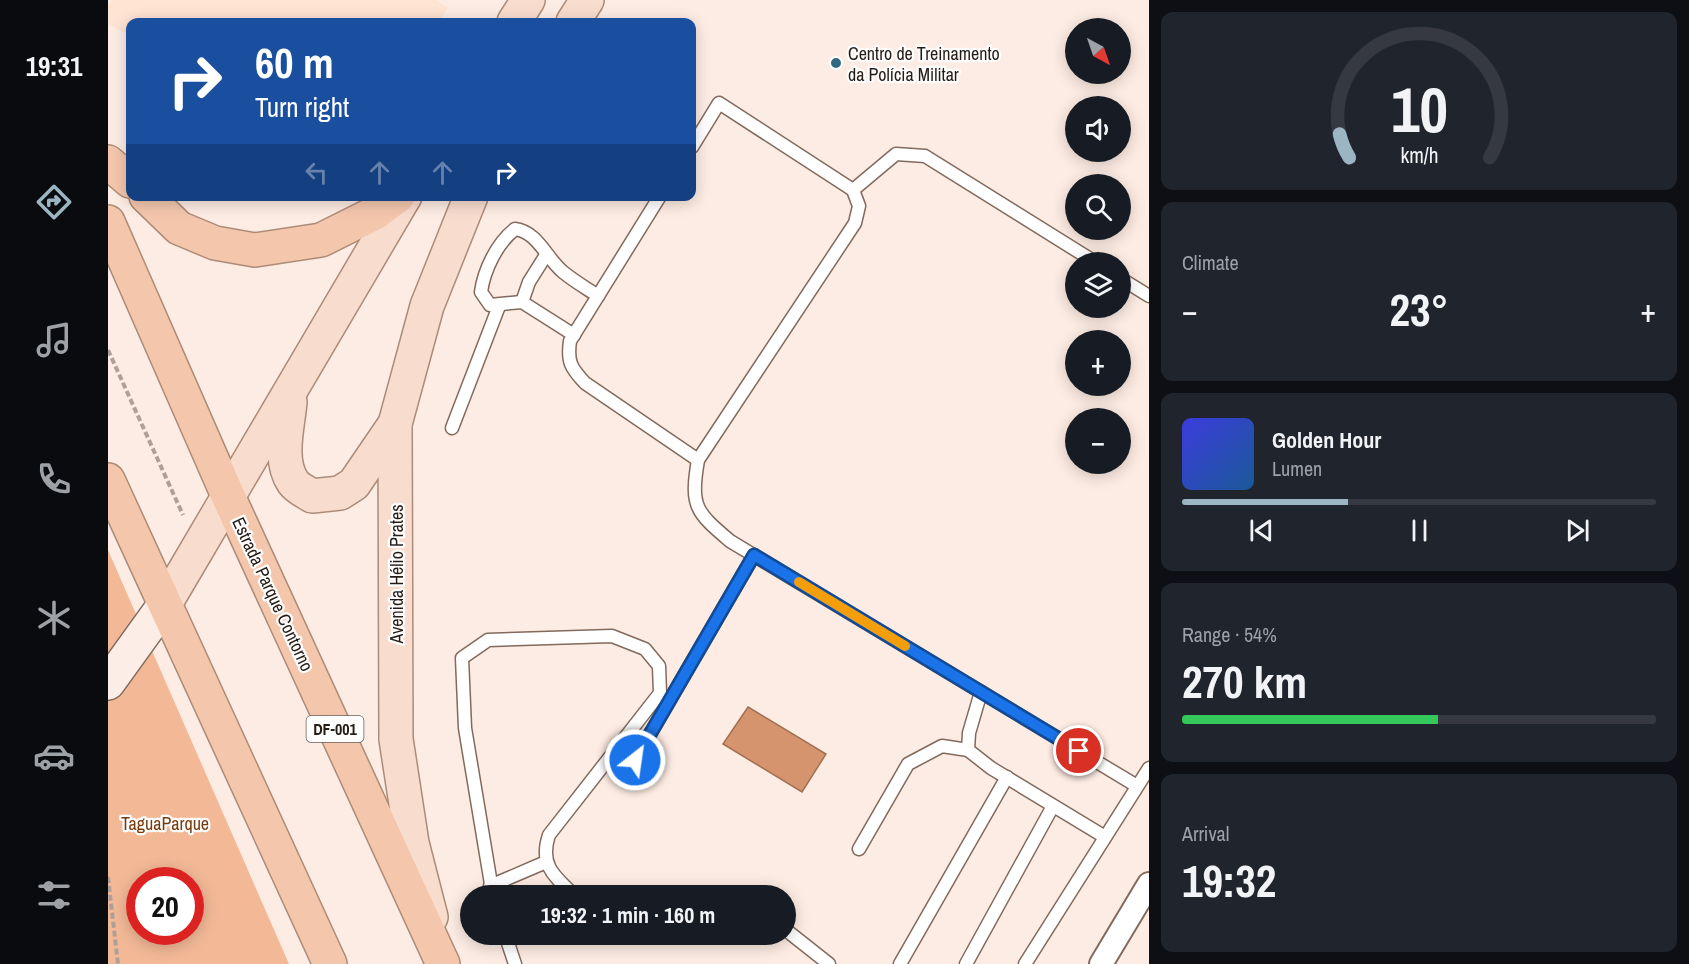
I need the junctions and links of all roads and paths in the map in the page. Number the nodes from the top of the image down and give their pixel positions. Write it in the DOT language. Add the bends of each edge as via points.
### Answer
graph roads {
  1 [pos="528,0"];
  2 [pos="587,0"];
  3 [pos="517,18"];
  4 [pos="576,18"];
  5 [pos="696,140"];
  6 [pos="108,162"];
  7 [pos="126,178"];
  8 [pos="853,190"];
  9 [pos="151,201"];
  10 [pos="391,201"];
  11 [pos="402,201"];
  12 [pos="469,201"];
  13 [pos="657,201"];
  14 [pos="108,222"];
  15 [pos="1079,252"];
  16 [pos="546,255"];
  17 [pos="1131,285"];
  18 [pos="598,296"];
  19 [pos="1149,296"];
  20 [pos="522,302"];
  21 [pos="499,306"];
  22 [pos="574,335"];
  23 [pos="108,350"];
  24 [pos="290,393"];
  25 [pos="396,424"];
  26 [pos="453,428"];
  27 [pos="698,460"];
  28 [pos="108,480"];
  29 [pos="229,498"];
  30 [pos="186,522"];
  31 [pos="754,555"];
  32 [pos="165,604"];
  33 [pos="108,683"];
  34 [pos="981,692"];
  35 [pos="968,750"];
  36 [pos="635,760"];
  37 [pos="1149,768"];
  38 [pos="1007,777"];
  39 [pos="1137,786"];
  40 [pos="1053,806"];
  41 [pos="1105,837"];
  42 [pos="859,849"];
  43 [pos="546,862"];
  44 [pos="108,877"];
  45 [pos="1149,884"];
  46 [pos="491,885"];
  47 [pos="503,885"];
  48 [pos="563,885"];
  49 [pos="796,938"];
  50 [pos="509,945"];
  51 [pos="442,962"];
  52 [pos="118,964"];
  53 [pos="330,964"];
  54 [pos="515,964"];
  55 [pos="829,964"];
  56 [pos="900,964"];
  57 [pos="966,964"];
  58 [pos="1025,964"];
  59 [pos="1101,964"];
  1 -- 3 [label="main road"];
  2 -- 4 [label="main road"];
  5 -- 8 [label="lane" via="719,103"];
  6 -- 7 [label="highway"];
  8 -- 15 [label="lane" via="896,154 925,156"];
  8 -- 27 [label="lane" via="859,206 855,223"];
  9 -- 10 [label="highway" via="179,228 215,243 255,250 321,240"];
  11 -- 24 [label="main road"];
  12 -- 25 [label="main road, Avenida Hélio Prates" via="427,306"];
  13 -- 18 [label="lane"];
  14 -- 29 [label="highway, Estrada Parque Contorno / DF-001"];
  16 -- 18 [label="lane"];
  16 -- 20 [label="lane"];
  16 -- 21 [label="lane" via="537,239 524,230 515,229 509,234 483,278 486,301"];
  17 -- 19 [label="lane"];
  18 -- 22 [label="lane"];
  20 -- 21 [label="lane"];
  20 -- 22 [label="lane"];
  21 -- 26 [label="lane"];
  22 -- 27 [label="lane" via="569,366 585,383"];
  23 -- 30 [label="path"];
  24 -- 25 [label="main road" via="285,456 288,472 294,484 312,496 340,493 354,484"];
  24 -- 29 [label="main road"];
  25 -- 51 [label="main road, Avenida Hélio Prates" via="396,739 412,843"];
  27 -- 31 [label="lane" via="693,490 701,516"];
  28 -- 32 [label="highway"];
  29 -- 32 [label="main road"];
  29 -- 51 [label="highway, Estrada Parque Contorno / DF-001"];
  31 -- 34 [label="lane"];
  31 -- 36 [label="lane"];
  32 -- 33 [label="street"];
  32 -- 53 [label="highway"];
  34 -- 35 [label="lane"];
  34 -- 39 [label="lane"];
  35 -- 38 [label="lane"];
  35 -- 42 [label="lane" via="942,746 908,764"];
  37 -- 39 [label="lane"];
  38 -- 40 [label="lane"];
  38 -- 56 [label="lane"];
  39 -- 41 [label="lane"];
  40 -- 41 [label="lane"];
  40 -- 57 [label="lane"];
  41 -- 58 [label="lane"];
  43 -- 46 [label="lane" via="544,849 549,835 660,693 659,666 645,649 612,636 488,640 462,658 465,728"];
  43 -- 47 [label="lane"];
  43 -- 48 [label="lane"];
  44 -- 52 [label="path"];
  45 -- 59 [label="street"];
  49 -- 55 [label="lane"];
  50 -- 54 [label="lane"];
}
